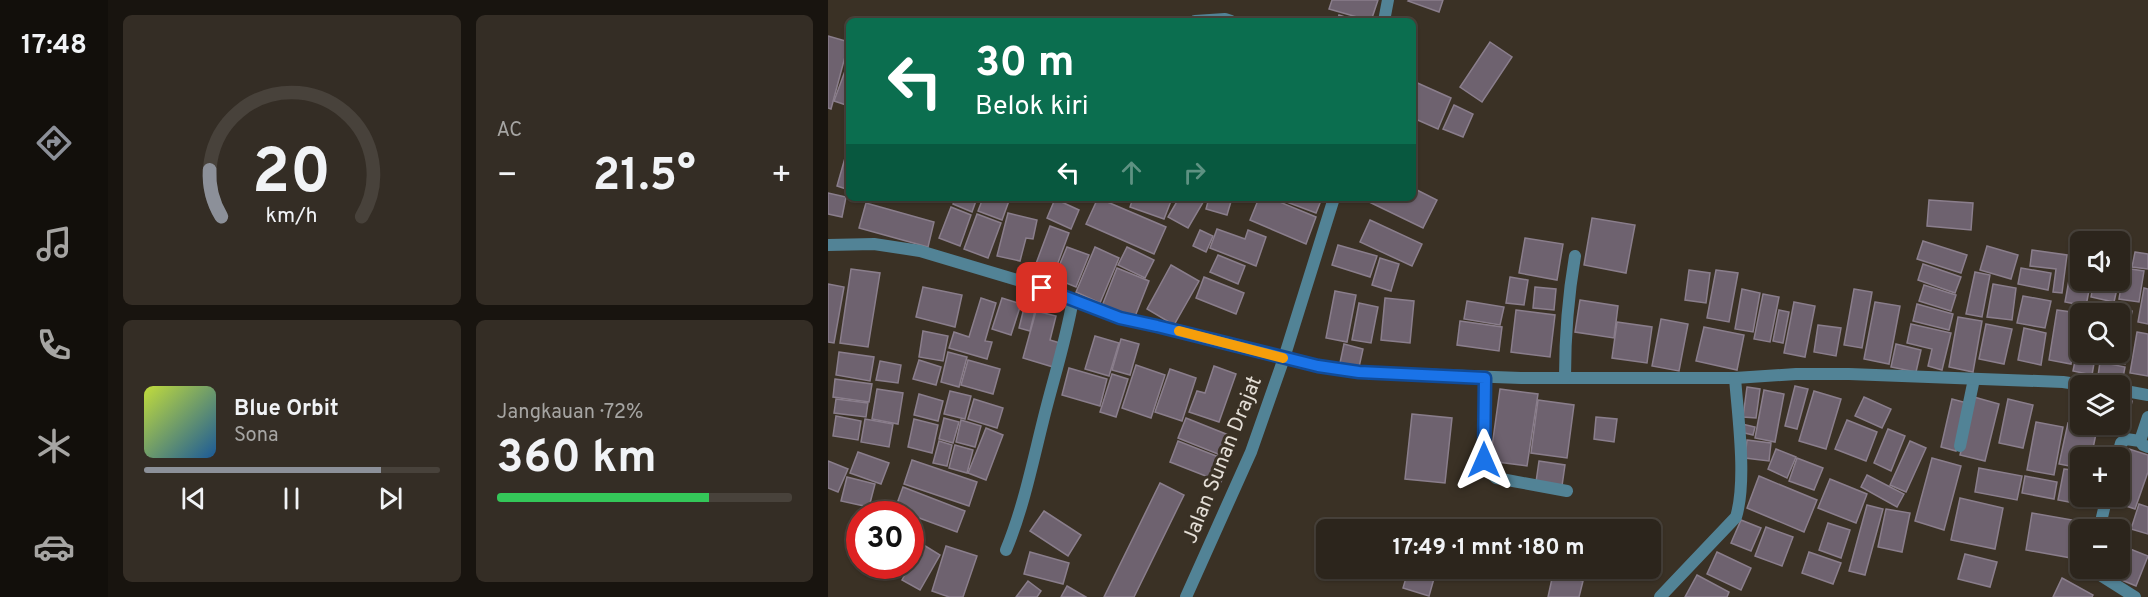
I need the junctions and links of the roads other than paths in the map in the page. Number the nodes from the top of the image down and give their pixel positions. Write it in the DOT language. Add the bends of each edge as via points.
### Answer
graph roads {
  1 [pos="1388,0"];
  2 [pos="1385,18"];
  3 [pos="1333,201"];
  4 [pos="828,245"];
  5 [pos="1575,256"];
  6 [pos="1073,299"];
  7 [pos="1284,358"];
  8 [pos="1565,377"];
  9 [pos="1485,378"];
  10 [pos="1735,378"];
  11 [pos="1974,379"];
  12 [pos="2070,383"];
  13 [pos="2130,392"];
  14 [pos="2148,395"];
  15 [pos="2148,417"];
  16 [pos="2144,444"];
  17 [pos="1960,446"];
  18 [pos="2121,447"];
  19 [pos="1567,491"];
  20 [pos="1006,550"];
  21 [pos="2106,579"];
  22 [pos="1186,597"];
  23 [pos="1660,597"];
  24 [pos="2135,597"];
  1 -- 2 [label="street"];
  3 -- 7 [label="street, Jalan Sunan Drajat"];
  4 -- 6 [label="street" via="874,244 920,251"];
  5 -- 8 [label="street" via="1566,324"];
  6 -- 7 [label="street" via="1120,318"];
  6 -- 20 [label="street" via="1024,500"];
  7 -- 9 [label="street" via="1359,372"];
  7 -- 22 [label="street, Jalan Sunan Drajat" via="1251,452"];
  8 -- 9 [label="street"];
  8 -- 10 [label="street"];
  9 -- 19 [label="street" via="1484,460 1489,471 1496,478"];
  10 -- 11 [label="street" via="1849,374"];
  10 -- 23 [label="street" via="1741,482 1736,516"];
  11 -- 12 [label="street"];
  11 -- 17 [label="street"];
  13 -- 14 [label="street"];
  15 -- 16 [label="street"];
  16 -- 18 [label="street" via="2123,440"];
  21 -- 24 [label="street"];
}
